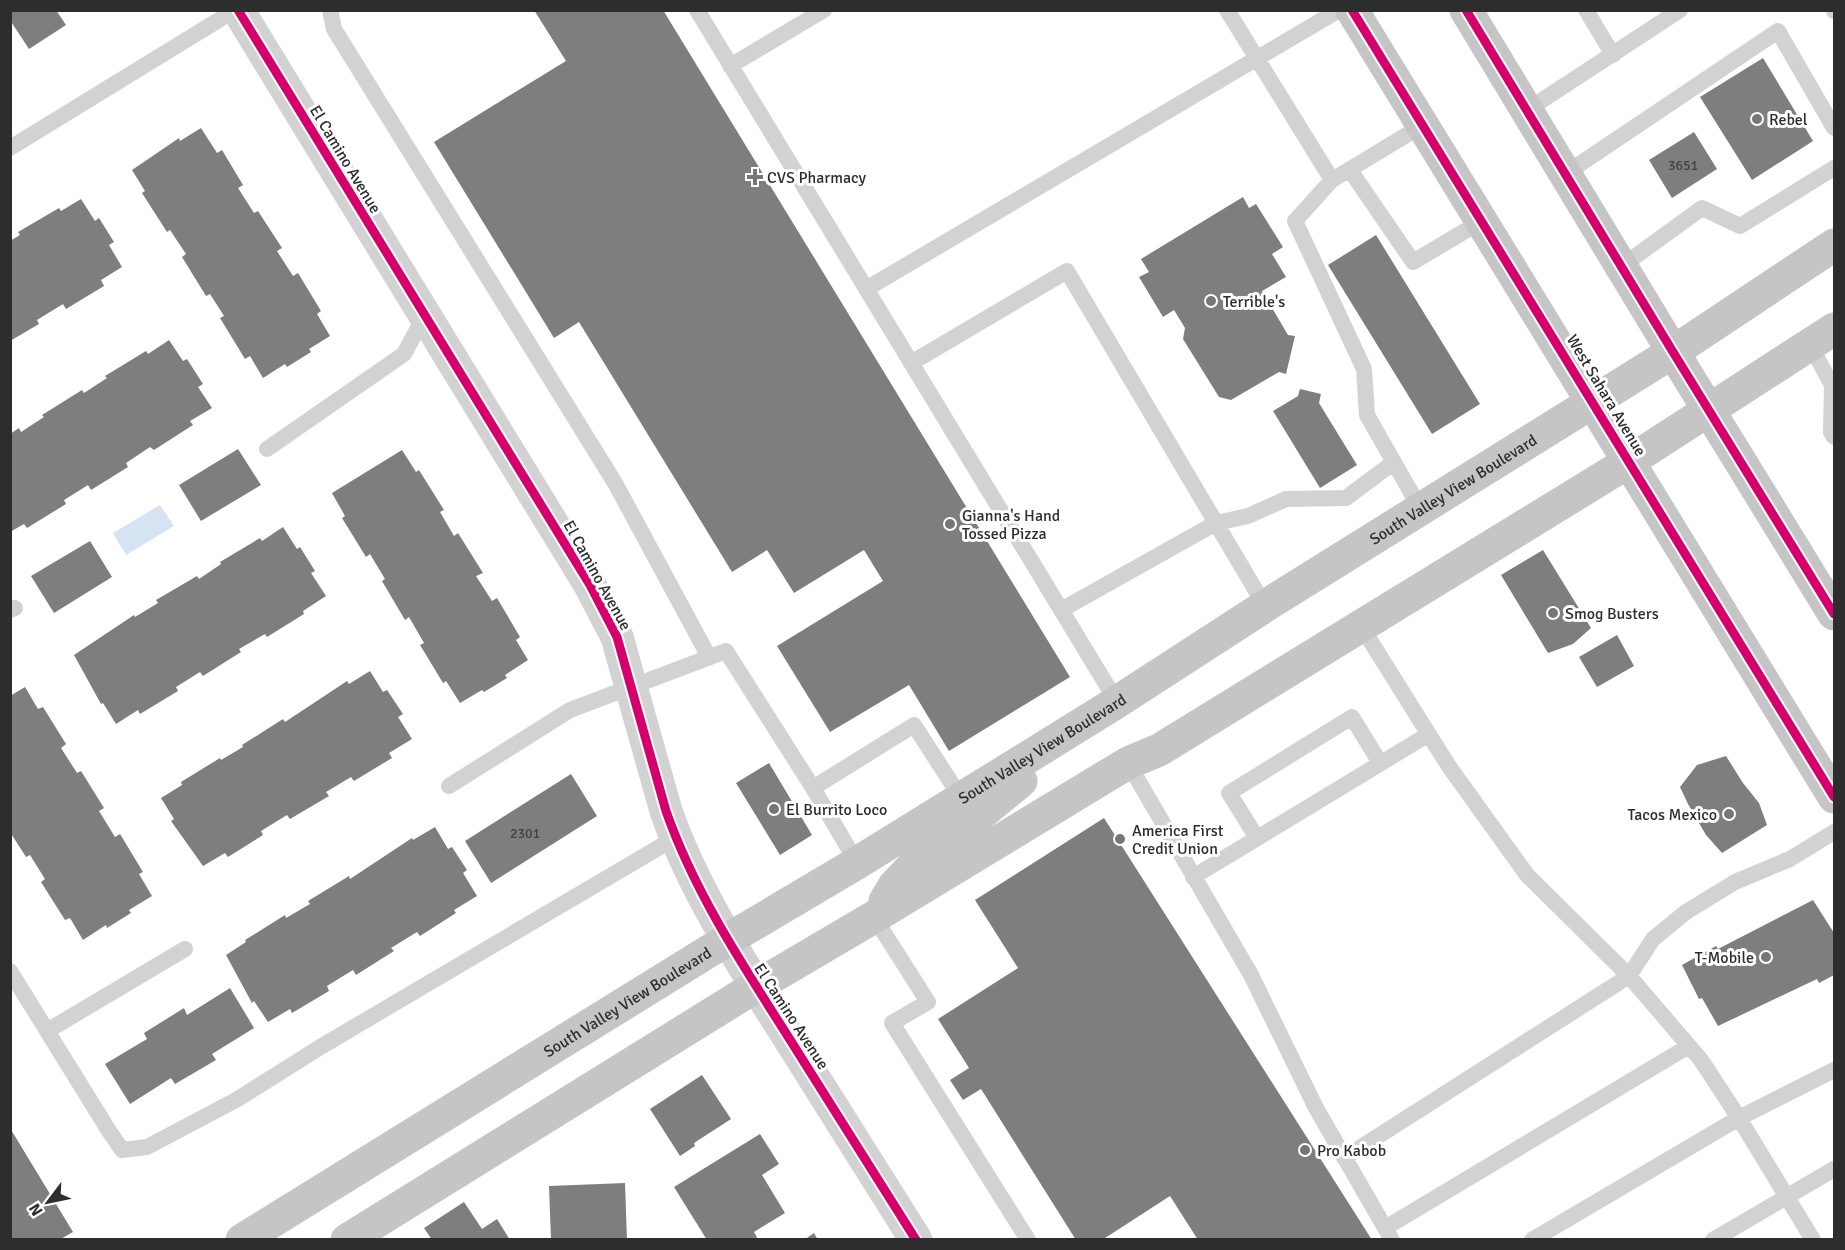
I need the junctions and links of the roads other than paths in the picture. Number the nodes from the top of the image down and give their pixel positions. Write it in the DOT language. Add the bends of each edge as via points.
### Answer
graph roads {
  1 [pos="236,10"];
  2 [pos="330,10"];
  3 [pos="697,10"];
  4 [pos="824,10"];
  5 [pos="1227,10"];
  6 [pos="1340,10"];
  7 [pos="1352,10"];
  8 [pos="1466,10"];
  9 [pos="1586,10"];
  10 [pos="1680,10"];
  11 [pos="1612,55"];
  12 [pos="1257,59"];
  13 [pos="730,66"];
  14 [pos="1527,111"];
  15 [pos="1423,125"];
  16 [pos="1834,128"];
  17 [pos="10,148"];
  18 [pos="1834,168"];
  19 [pos="1350,170"];
  20 [pos="1565,174"];
  21 [pos="1332,180"];
  22 [pos="1482,221"];
  23 [pos="1834,245"];
  24 [pos="1622,266"];
  25 [pos="866,289"];
  26 [pos="424,317"];
  27 [pos="1822,337"];
  28 [pos="1672,352"];
  29 [pos="911,363"];
  30 [pos="1833,385"];
  31 [pos="1592,402"];
  32 [pos="1708,410"];
  33 [pos="1834,437"];
  34 [pos="267,449"];
  35 [pos="1630,461"];
  36 [pos="1394,462"];
  37 [pos="1422,510"];
  38 [pos="1216,523"];
  39 [pos="1826,580"];
  40 [pos="1265,606"];
  41 [pos="1061,610"];
  42 [pos="1834,614"];
  43 [pos="1361,626"];
  44 [pos="709,657"];
  45 [pos="632,688"];
  46 [pos="1117,702"];
  47 [pos="1429,734"];
  48 [pos="1128,763"];
  49 [pos="1380,763"];
  50 [pos="449,786"];
  51 [pos="813,788"];
  52 [pos="1834,797"];
  53 [pos="961,798"];
  54 [pos="1834,832"];
  55 [pos="675,838"];
  56 [pos="1257,838"];
  57 [pos="857,863"];
  58 [pos="1193,877"];
  59 [pos="874,917"];
  60 [pos="727,940"];
  61 [pos="185,949"];
  62 [pos="10,971"];
  63 [pos="1629,976"];
  64 [pos="755,987"];
  65 [pos="47,1031"];
  66 [pos="1689,1046"];
  67 [pos="1834,1070"];
  68 [pos="1739,1118"];
  69 [pos="1344,1158"];
  70 [pos="1834,1169"];
  71 [pos="1787,1195"];
  72 [pos="1388,1234"];
  73 [pos="243,1239"];
  74 [pos="347,1239"];
  75 [pos="916,1239"];
  76 [pos="1028,1239"];
  77 [pos="1532,1239"];
  78 [pos="1713,1239"];
  79 [pos="1813,1239"];
  1 -- 17 [label="lane"];
  1 -- 26 [label="street, El Camino Avenue"];
  2 -- 44 [label="lane" via="334,29 615,483"];
  3 -- 13 [label="lane"];
  4 -- 13 [label="lane"];
  5 -- 12 [label="lane"];
  6 -- 12 [label="lane"];
  7 -- 15 [label="main road, West Sahara Avenue"];
  8 -- 14 [label="main road"];
  9 -- 11 [label="lane"];
  10 -- 11 [label="lane"];
  11 -- 14 [label="lane"];
  12 -- 21 [label="lane"];
  12 -- 25 [label="lane"];
  13 -- 25 [label="lane"];
  14 -- 20 [label="main road"];
  15 -- 19 [label="lane"];
  15 -- 22 [label="main road, West Sahara Avenue"];
  16 -- 20 [label="lane" via="1778,31"];
  18 -- 24 [label="lane" via="1740,226 1702,208"];
  19 -- 21 [label="lane"];
  19 -- 22 [label="lane" via="1413,262"];
  20 -- 24 [label="main road"];
  21 -- 36 [label="lane" via="1295,221 1364,369 1367,415"];
  22 -- 31 [label="main road, West Sahara Avenue"];
  23 -- 28 [label="main road, South Valley View Boulevard"];
  24 -- 28 [label="main road"];
  25 -- 29 [label="lane"];
  26 -- 34 [label="lane" via="404,354"];
  26 -- 45 [label="street, El Camino Avenue" via="590,585 617,637"];
  27 -- 30 [label="lane"];
  27 -- 32 [label="main road"];
  28 -- 31 [label="main road, South Valley View Boulevard"];
  28 -- 32 [label="main road"];
  29 -- 38 [label="lane" via="1067,271"];
  29 -- 41 [label="lane"];
  30 -- 33 [label="lane"];
  31 -- 35 [label="main road, West Sahara Avenue"];
  31 -- 37 [label="main road, South Valley View Boulevard"];
  32 -- 35 [label="main road"];
  32 -- 39 [label="main road"];
  35 -- 43 [label="main road"];
  35 -- 52 [label="main road, West Sahara Avenue"];
  36 -- 37 [label="lane"];
  36 -- 38 [label="lane" via="1346,498 1286,499 1248,516"];
  37 -- 40 [label="main road, South Valley View Boulevard"];
  38 -- 40 [label="lane"];
  38 -- 41 [label="lane"];
  39 -- 42 [label="main road"];
  40 -- 46 [label="main road, South Valley View Boulevard"];
  41 -- 46 [label="lane"];
  43 -- 47 [label="lane"];
  43 -- 48 [label="main road" via="1159,750"];
  44 -- 45 [label="lane"];
  44 -- 51 [label="lane" via="726,651"];
  45 -- 50 [label="lane" via="570,710"];
  45 -- 55 [label="street, El Camino Avenue"];
  46 -- 53 [label="main road, South Valley View Boulevard"];
  46 -- 59 [label="main road" via="914,865 894,886"];
  47 -- 49 [label="lane"];
  47 -- 63 [label="lane" via="1527,874"];
  48 -- 58 [label="lane"];
  48 -- 59 [label="main road"];
  49 -- 56 [label="lane"];
  49 -- 56 [label="lane" via="1352,717 1229,792"];
  51 -- 53 [label="lane" via="914,725"];
  51 -- 57 [label="lane"];
  53 -- 57 [label="main road, South Valley View Boulevard"];
  54 -- 63 [label="lane" via="1790,859 1735,882 1686,912 1653,939"];
  55 -- 60 [label="street, El Camino Avenue"];
  55 -- 65 [label="lane" via="236,1100 147,1147 122,1150"];
  56 -- 58 [label="lane"];
  57 -- 60 [label="main road, South Valley View Boulevard"];
  58 -- 69 [label="lane" via="1251,975"];
  59 -- 64 [label="main road"];
  59 -- 76 [label="lane" via="928,1002 892,1023"];
  60 -- 64 [label="street, El Camino Avenue"];
  60 -- 73 [label="main road, South Valley View Boulevard"];
  61 -- 65 [label="lane"];
  62 -- 65 [label="lane"];
  63 -- 66 [label="lane"];
  63 -- 69 [label="lane"];
  64 -- 74 [label="main road"];
  64 -- 75 [label="street, El Camino Avenue"];
  66 -- 68 [label="lane"];
  66 -- 72 [label="lane"];
  67 -- 68 [label="lane"];
  68 -- 71 [label="lane"];
  68 -- 77 [label="lane"];
  69 -- 72 [label="lane"];
  70 -- 71 [label="lane"];
  71 -- 78 [label="lane"];
  71 -- 79 [label="lane"];
}
